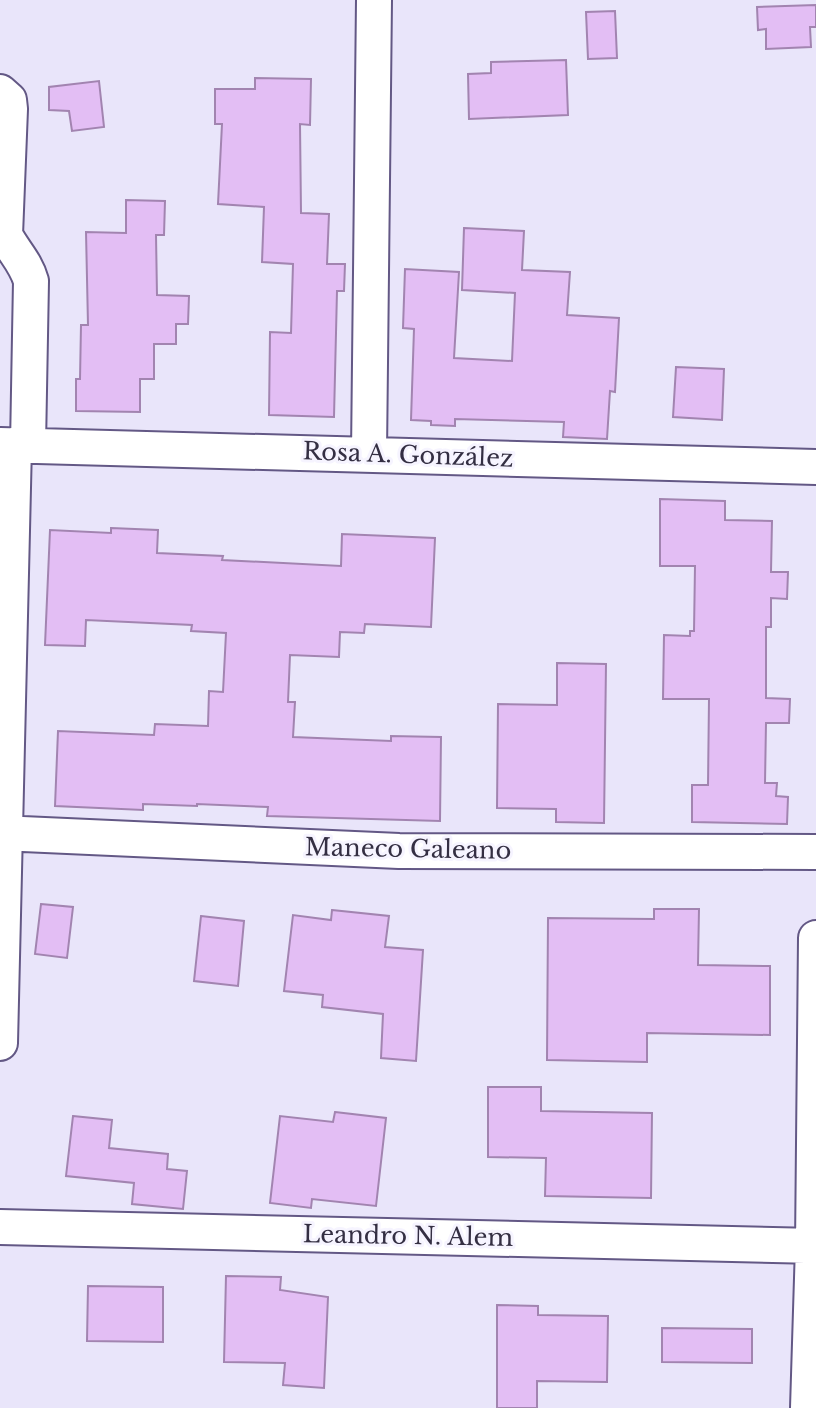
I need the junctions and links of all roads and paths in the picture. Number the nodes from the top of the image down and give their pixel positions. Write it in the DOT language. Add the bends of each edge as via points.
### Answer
graph roads {
  1 [pos="374,0"];
  2 [pos="0,92"];
  3 [pos="14,445"];
  4 [pos="369,454"];
  5 [pos="816,467"];
  6 [pos="2,833"];
  7 [pos="816,852"];
  8 [pos="816,938"];
  9 [pos="0,1043"];
  10 [pos="0,1227"];
  11 [pos="814,1246"];
  12 [pos="808,1408"];
  1 -- 4 [label="street"];
  2 -- 3 [label="street" via="10,109 5,235 31,281"];
  3 -- 4 [label="street, Rosa A. González"];
  3 -- 6 [label="street"];
  4 -- 5 [label="street, Rosa A. González"];
  6 -- 7 [label="street, Maneco Galeano" via="399,851"];
  6 -- 9 [label="street"];
  8 -- 11 [label="street"];
  10 -- 11 [label="street, Leandro N. Alem"];
  11 -- 12 [label="street"];
}
